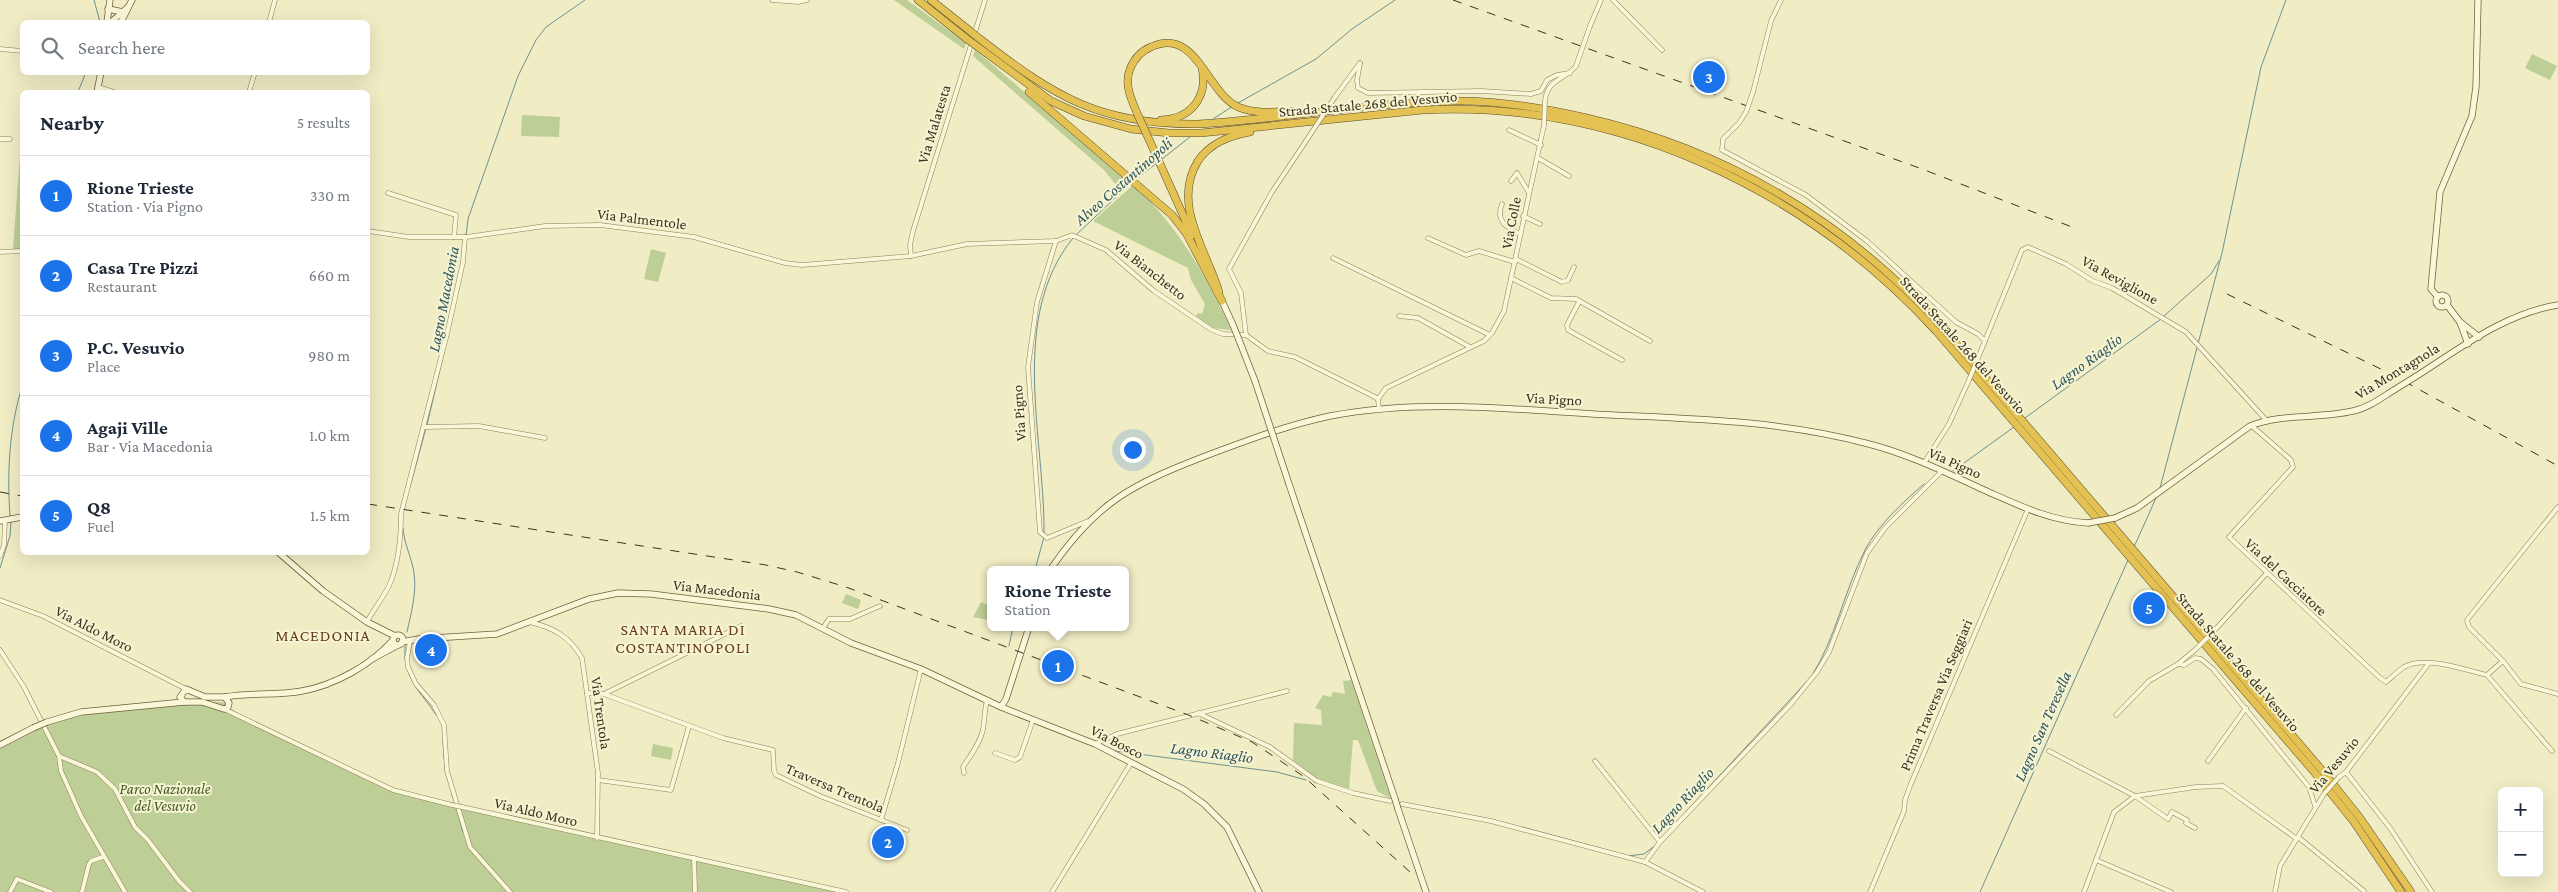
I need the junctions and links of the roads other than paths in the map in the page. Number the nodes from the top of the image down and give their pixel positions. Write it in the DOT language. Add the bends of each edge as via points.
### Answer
graph roads {
  1 [pos="110,0"];
  2 [pos="132,0"];
  3 [pos="275,0"];
  4 [pos="772,0"];
  5 [pos="807,0"];
  6 [pos="918,0"];
  7 [pos="931,0"];
  8 [pos="985,0"];
  9 [pos="1601,0"];
  10 [pos="1613,0"];
  11 [pos="1782,0"];
  12 [pos="2478,0"];
  13 [pos="128,7"];
  14 [pos="108,10"];
  15 [pos="123,12"];
  16 [pos="107,20"];
  17 [pos="113,20"];
  18 [pos="123,20"];
  19 [pos="270,20"];
  20 [pos="0,48"];
  21 [pos="1662,50"];
  22 [pos="20,51"];
  23 [pos="1201,65"];
  24 [pos="1005,69"];
  25 [pos="1570,73"];
  26 [pos="100,75"];
  27 [pos="254,75"];
  28 [pos="98,90"];
  29 [pos="250,90"];
  30 [pos="1086,108"];
  31 [pos="1333,111"];
  32 [pos="1346,117"];
  33 [pos="1509,130"];
  34 [pos="0,139"];
  35 [pos="10,140"];
  36 [pos="1541,145"];
  37 [pos="1538,158"];
  38 [pos="1569,176"];
  39 [pos="1511,181"];
  40 [pos="1529,193"];
  41 [pos="388,194"];
  42 [pos="1502,204"];
  43 [pos="1524,216"];
  44 [pos="1540,224"];
  45 [pos="370,231"];
  46 [pos="1520,234"];
  47 [pos="454,236"];
  48 [pos="465,237"];
  49 [pos="1428,238"];
  50 [pos="1056,241"];
  51 [pos="20,251"];
  52 [pos="0,252"];
  53 [pos="911,256"];
  54 [pos="1333,258"];
  55 [pos="1515,261"];
  56 [pos="1574,267"];
  57 [pos="1511,278"];
  58 [pos="1222,302"];
  59 [pos="1579,302"];
  60 [pos="2558,305"];
  61 [pos="1399,316"];
  62 [pos="2460,322"];
  63 [pos="1246,335"];
  64 [pos="1490,335"];
  65 [pos="2479,337"];
  66 [pos="1650,340"];
  67 [pos="1985,341"];
  68 [pos="2468,344"];
  69 [pos="1470,347"];
  70 [pos="1622,360"];
  71 [pos="1378,400"];
  72 [pos="1379,409"];
  73 [pos="2267,421"];
  74 [pos="2251,425"];
  75 [pos="424,427"];
  76 [pos="545,438"];
  77 [pos="1924,463"];
  78 [pos="1942,471"];
  79 [pos="2558,507"];
  80 [pos="2028,509"];
  81 [pos="20,517"];
  82 [pos="2,521"];
  83 [pos="1088,521"];
  84 [pos="1046,538"];
  85 [pos="1040,540"];
  86 [pos="281,555"];
  87 [pos="0,556"];
  88 [pos="1053,566"];
  89 [pos="2266,574"];
  90 [pos="0,600"];
  91 [pos="880,606"];
  92 [pos="367,622"];
  93 [pos="529,622"];
  94 [pos="740,626"];
  95 [pos="823,628"];
  96 [pos="1028,631"];
  97 [pos="418,639"];
  98 [pos="398,640"];
  99 [pos="410,641"];
  100 [pos="0,650"];
  101 [pos="2429,662"];
  102 [pos="2502,662"];
  103 [pos="2178,664"];
  104 [pos="921,669"];
  105 [pos="2487,674"];
  106 [pos="1287,691"];
  107 [pos="588,694"];
  108 [pos="604,694"];
  109 [pos="2558,694"];
  110 [pos="183,695"];
  111 [pos="987,701"];
  112 [pos="226,704"];
  113 [pos="1000,708"];
  114 [pos="2246,708"];
  115 [pos="1198,713"];
  116 [pos="2116,715"];
  117 [pos="1033,720"];
  118 [pos="689,726"];
  119 [pos="1095,744"];
  120 [pos="0,745"];
  121 [pos="2049,751"];
  122 [pos="2552,751"];
  123 [pos="995,753"];
  124 [pos="59,756"];
  125 [pos="2208,760"];
  126 [pos="1596,761"];
  127 [pos="1131,764"];
  128 [pos="2346,772"];
  129 [pos="964,773"];
  130 [pos="598,780"];
  131 [pos="2135,796"];
  132 [pos="1392,800"];
  133 [pos="2315,806"];
  134 [pos="1400,807"];
  135 [pos="881,820"];
  136 [pos="2195,828"];
  137 [pos="906,830"];
  138 [pos="597,838"];
  139 [pos="2297,838"];
  140 [pos="1660,842"];
  141 [pos="103,857"];
  142 [pos="694,858"];
  143 [pos="2096,860"];
  144 [pos="1645,862"];
  145 [pos="2364,891"];
  146 [pos="10,892"];
  147 [pos="51,892"];
  148 [pos="82,892"];
  149 [pos="125,892"];
  150 [pos="190,892"];
  151 [pos="510,892"];
  152 [pos="695,892"];
  153 [pos="846,892"];
  154 [pos="1052,892"];
  155 [pos="1260,892"];
  156 [pos="1426,892"];
  157 [pos="1703,892"];
  158 [pos="1870,892"];
  159 [pos="2084,892"];
  160 [pos="2171,892"];
  161 [pos="2275,892"];
  162 [pos="2401,892"];
  163 [pos="2410,892"];
  164 [pos="2432,892"];
  1 -- 14 [label="street"];
  2 -- 13 [label="street"];
  3 -- 19 [label="street"];
  4 -- 5 [label="street"];
  6 -- 24 [label="highway, Strada Statale 268 del Vesuvio, bridge"];
  7 -- 30 [label="highway, Strada Statale 268 del Vesuvio, bridge" via="1042,85"];
  8 -- 53 [label="street, Via Malatesta" via="913,231"];
  9 -- 25 [label="street, Via Colle, bridge" via="1576,66"];
  10 -- 21 [label="street"];
  11 -- 67 [label="street, bridge" via="1771,21 1746,112 1723,139 1722,150 1813,200 1867,241 1956,322"];
  12 -- 62 [label="street" via="2472,116 2438,200 2431,288 2438,297 2446,297 2447,305"];
  13 -- 15 [label="street"];
  13 -- 18 [label="street"];
  14 -- 15 [label="street"];
  14 -- 16 [label="street"];
  15 -- 17 [label="street"];
  20 -- 22 [label="street"];
  23 -- 30 [label="highway" via="1204,80 1201,97 1191,111 1176,118 1148,119"];
  23 -- 31 [label="highway" via="1218,90 1240,108 1263,112"];
  23 -- 58 [label="highway, bridge" via="1191,52 1164,43 1146,49 1134,61 1128,78 1130,96 1137,113"];
  24 -- 32 [label="highway, Strada Statale 268 del Vesuvio" via="1051,101 1084,116 1131,129 1184,133"];
  24 -- 58 [label="highway" via="1159,201 1181,225"];
  25 -- 36 [label="street, Via Colle, bridge" via="1548,87"];
  25 -- 63 [label="street, bridge" via="1547,80 1540,91 1531,94 1481,91 1368,93 1357,85 1360,63 1272,192 1228,267 1241,293"];
  26 -- 28 [label="street"];
  27 -- 29 [label="street"];
  30 -- 31 [label="highway, Strada Statale 268 del Vesuvio" via="1138,121 1198,124"];
  31 -- 163 [label="highway, Strada Statale 268 del Vesuvio" via="1474,102 1530,107 1603,122 1666,140 1716,160 1785,196 1831,226 1882,266 1942,327 2321,769 2360,818"];
  32 -- 58 [label="highway" via="1242,133 1215,144 1201,157 1189,186 1188,207"];
  32 -- 162 [label="highway, Strada Statale 268 del Vesuvio" via="1473,109 1529,114 1600,129 1650,143 1713,167 1782,203 1833,237 1899,293 1964,364 2315,773"];
  33 -- 36 [label="street"];
  34 -- 35 [label="street"];
  36 -- 37 [label="street, Via Colle"];
  37 -- 38 [label="street"];
  37 -- 40 [label="street, Via Colle"];
  39 -- 40 [label="street" via="1517,173"];
  40 -- 43 [label="street, Via Colle"];
  41 -- 47 [label="street" via="456,215"];
  42 -- 46 [label="street" via="1499,212 1502,222"];
  43 -- 44 [label="street"];
  43 -- 46 [label="street, Via Colle"];
  45 -- 47 [label="street, Via Palmentole" via="409,238"];
  46 -- 55 [label="street, Via Colle"];
  47 -- 48 [label="street, Via Palmentole"];
  48 -- 53 [label="street, Via Palmentole" via="589,224 694,237 794,265"];
  48 -- 75 [label="street" via="460,278"];
  49 -- 55 [label="street" via="1466,255 1479,250"];
  50 -- 53 [label="street, Via Bianchetto" via="967,244"];
  50 -- 63 [label="street, Via Bianchetto" via="1072,235 1106,250 1154,291 1212,330"];
  50 -- 84 [label="street, Via Pigno" via="1037,302 1028,367 1040,532"];
  51 -- 52 [label="street"];
  54 -- 64 [label="street"];
  55 -- 56 [label="street" via="1562,282 1568,280"];
  55 -- 57 [label="street, Via Colle"];
  57 -- 59 [label="street" via="1551,298 1571,298"];
  57 -- 64 [label="street, Via Colle" via="1504,311"];
  58 -- 132 [label="street, bridge" via="1255,382"];
  59 -- 66 [label="street"];
  59 -- 70 [label="street" via="1567,328"];
  60 -- 65 [label="street, Via Montagnola" via="2524,314"];
  61 -- 69 [label="street" via="1418,318"];
  62 -- 65 [label="street"];
  62 -- 68 [label="street"];
  63 -- 71 [label="street" via="1268,351 1296,357"];
  64 -- 69 [label="street, Via Colle"];
  65 -- 68 [label="street, Via Montagnola"];
  67 -- 73 [label="street, Via Reviglione" via="2024,247 2035,249 2112,288 2186,332"];
  67 -- 77 [label="street, bridge" via="1949,424"];
  68 -- 73 [label="street, Via Montagnola, bridge" via="2368,406 2354,411"];
  69 -- 71 [label="street, Via Colle" via="1386,388"];
  71 -- 72 [label="street"];
  72 -- 77 [label="street, Via Pigno" via="1474,407 1773,425 1862,442"];
  72 -- 83 [label="street, Via Pigno" via="1300,423 1178,466 1130,488"];
  73 -- 74 [label="street, Via Montagnola"];
  74 -- 80 [label="street, Via Montagnola, bridge" via="2149,500 2115,518 2088,523 2050,518"];
  74 -- 89 [label="street, Via del Cacciatore" via="2291,460 2293,467 2229,537"];
  75 -- 76 [label="street" via="479,426"];
  75 -- 92 [label="street" via="401,514 401,542 391,582"];
  77 -- 78 [label="street, Via Pigno"];
  78 -- 80 [label="street, Via Pigno"];
  78 -- 140 [label="street" via="1886,528 1868,553 1830,652 1817,672 1791,704"];
  79 -- 102 [label="street" via="2467,620 2468,627"];
  80 -- 158 [label="street, Prima Traversa Via Seggiari" via="1910,786 1904,811"];
  81 -- 82 [label="street"];
  82 -- 87 [label="street" via="4,546"];
  83 -- 84 [label="street, Via Pigno"];
  83 -- 88 [label="street, Via Pigno"];
  84 -- 85 [label="street"];
  86 -- 92 [label="street, Via Macedonia" via="306,578"];
  89 -- 101 [label="street, Via del Cacciatore" via="2386,682 2404,667"];
  89 -- 103 [label="street, bridge" via="2213,632"];
  90 -- 110 [label="street, Via Aldo Moro" via="43,616 176,684"];
  91 -- 95 [label="street" via="850,619 829,619"];
  92 -- 98 [label="street, Via Macedonia"];
  93 -- 95 [label="street, Via Macedonia" via="599,596 639,593 769,609 796,615"];
  93 -- 97 [label="street, Via Macedonia" via="497,634"];
  93 -- 107 [label="street, Via Trentola" via="554,630 574,644 582,658"];
  94 -- 108 [label="street"];
  95 -- 104 [label="street, Via Macedonia" via="851,644"];
  96 -- 113 [label="street" via="1006,699"];
  97 -- 98 [label="street, Via Macedonia"];
  97 -- 99 [label="street, Via Macedonia"];
  98 -- 99 [label="street, Via Macedonia"];
  98 -- 112 [label="street" via="349,674 302,691 238,696"];
  99 -- 151 [label="street" via="408,667 444,725 447,771 470,846"];
  100 -- 124 [label="street" via="24,687"];
  101 -- 105 [label="street"];
  101 -- 128 [label="street, Via Vesuvio"];
  102 -- 105 [label="street"];
  102 -- 109 [label="street" via="2521,684"];
  103 -- 114 [label="street" via="2201,659"];
  103 -- 116 [label="street" via="2148,681"];
  104 -- 111 [label="street, Via Macedonia"];
  104 -- 135 [label="street"];
  105 -- 122 [label="street"];
  106 -- 115 [label="street"];
  107 -- 108 [label="street, Traversa Trentola"];
  107 -- 130 [label="street, Via Trentola"];
  108 -- 118 [label="street, Traversa Trentola"];
  110 -- 112 [label="street"];
  110 -- 112 [label="street" via="202,702"];
  110 -- 120 [label="street, bridge" via="172,702 81,712 47,722"];
  111 -- 113 [label="street, Via Macedonia"];
  111 -- 129 [label="street" via="983,728 963,767"];
  112 -- 138 [label="street, Via Aldo Moro, bridge" via="234,714 393,790"];
  113 -- 117 [label="street, Via Bosco"];
  114 -- 125 [label="street"];
  114 -- 133 [label="street" via="2309,787"];
  115 -- 119 [label="street" via="1117,734"];
  115 -- 132 [label="street" via="1270,747 1318,781 1353,793"];
  117 -- 119 [label="street, Via Bosco"];
  117 -- 123 [label="street" via="1020,757 1015,760"];
  118 -- 130 [label="street" via="671,790"];
  118 -- 135 [label="street, Traversa Trentola" via="773,750 776,775"];
  119 -- 127 [label="street, Via Bosco"];
  121 -- 131 [label="street"];
  124 -- 141 [label="street" via="65,780"];
  124 -- 150 [label="street" via="97,772 115,789 135,827"];
  126 -- 140 [label="street"];
  127 -- 154 [label="street"];
  127 -- 155 [label="street, Via Bosco" via="1183,789 1221,822 1234,838"];
  128 -- 133 [label="street, Via Vesuvio, bridge"];
  128 -- 164 [label="street" via="2390,828"];
  130 -- 138 [label="street, Via Trentola"];
  131 -- 136 [label="street" via="2168,820 2172,812 2188,820 2186,823"];
  131 -- 139 [label="street" via="2223,786"];
  131 -- 143 [label="street" via="2114,812"];
  132 -- 134 [label="street, bridge"];
  133 -- 139 [label="street, Via Vesuvio"];
  134 -- 144 [label="street" via="1491,821"];
  134 -- 156 [label="street"];
  135 -- 137 [label="street, Traversa Trentola"];
  138 -- 142 [label="street, Via Aldo Moro"];
  139 -- 145 [label="street"];
  139 -- 161 [label="street, Via Vesuvio" via="2280,866"];
  140 -- 144 [label="street"];
  141 -- 148 [label="street" via="95,858 89,864"];
  141 -- 149 [label="street"];
  142 -- 152 [label="street"];
  142 -- 153 [label="street, Via Aldo Moro"];
  143 -- 159 [label="street"];
  143 -- 160 [label="street"];
  144 -- 157 [label="street"];
  146 -- 147 [label="street" via="17,879"];
}
